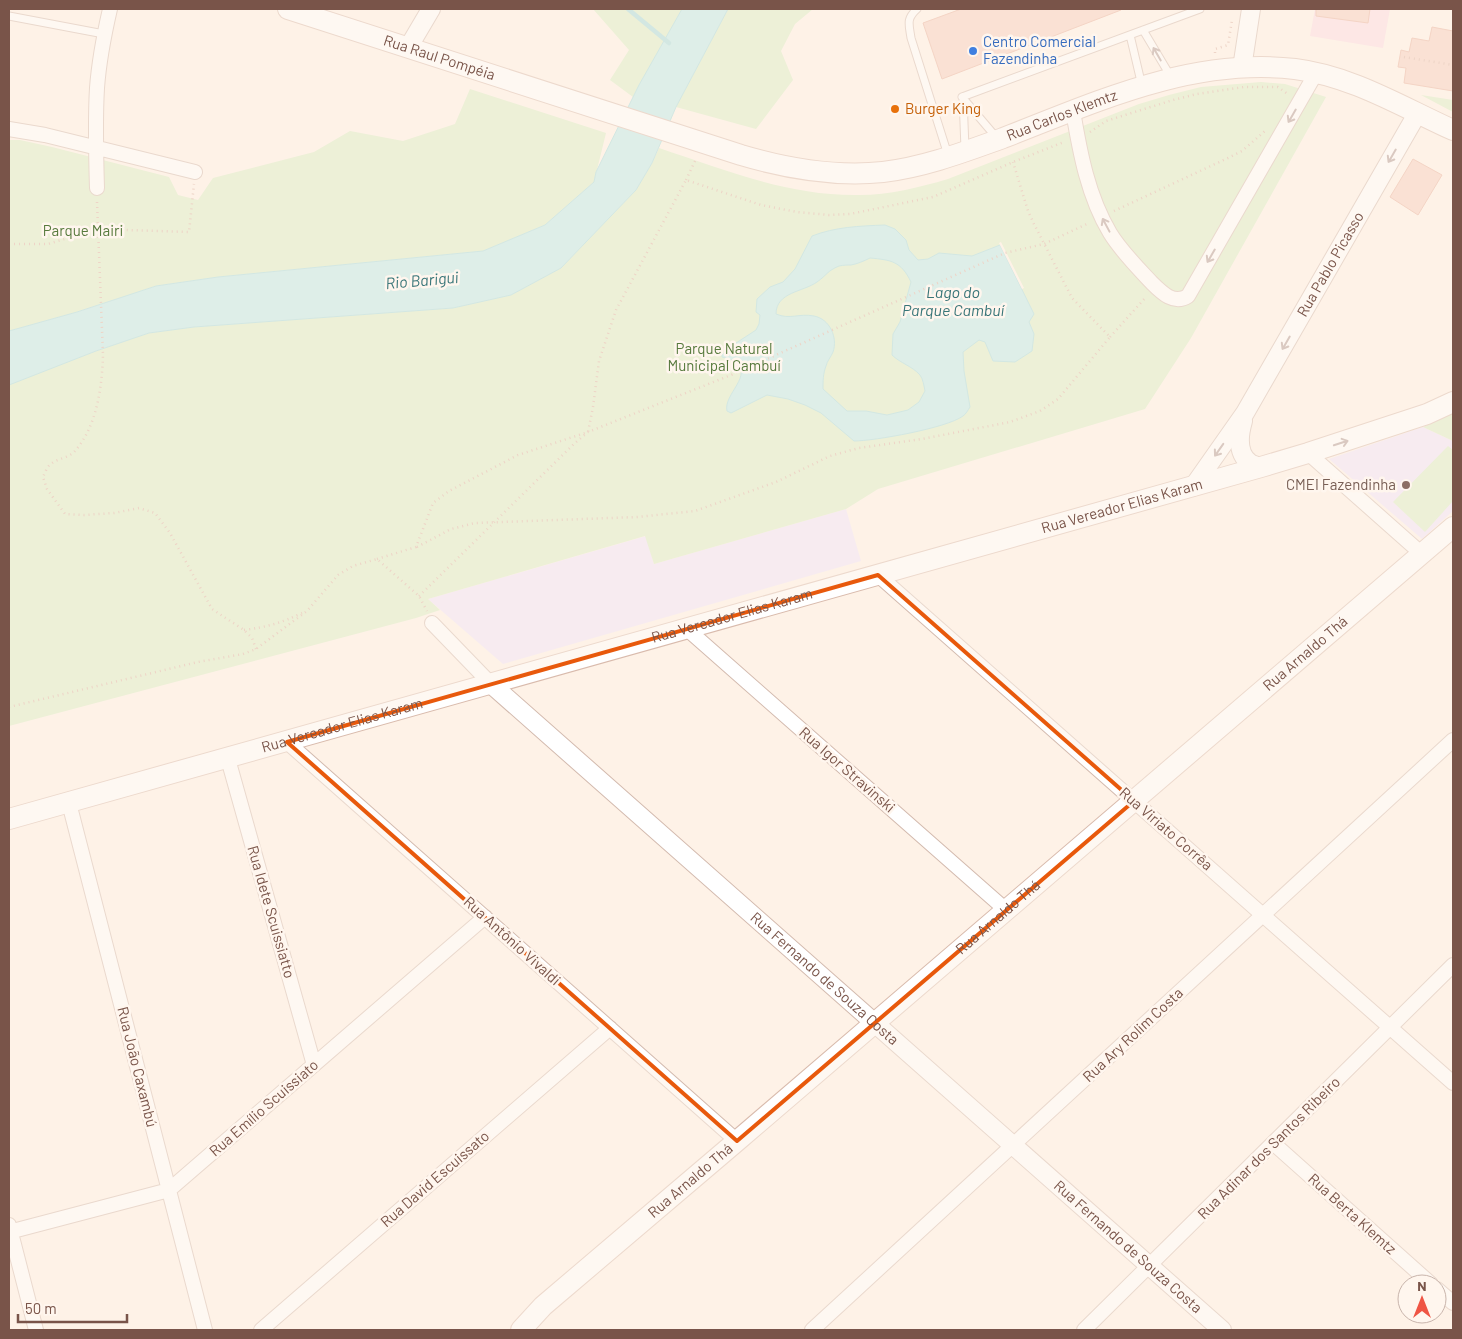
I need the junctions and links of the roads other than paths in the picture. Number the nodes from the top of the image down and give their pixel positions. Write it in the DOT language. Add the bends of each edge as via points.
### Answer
graph roads {
  1 [pos="110,9"];
  2 [pos="288,9"];
  3 [pos="432,9"];
  4 [pos="917,9"];
  5 [pos="1200,9"];
  6 [pos="1251,9"];
  7 [pos="9,16"];
  8 [pos="1143,30"];
  9 [pos="104,34"];
  10 [pos="1130,35"];
  11 [pos="408,48"];
  12 [pos="1242,68"];
  13 [pos="1316,73"];
  14 [pos="1171,78"];
  15 [pos="1143,86"];
  16 [pos="962,97"];
  17 [pos="1072,111"];
  18 [pos="1417,114"];
  19 [pos="9,129"];
  20 [pos="1453,130"];
  21 [pos="998,139"];
  22 [pos="1453,140"];
  23 [pos="703,144"];
  24 [pos="96,147"];
  25 [pos="957,154"];
  26 [pos="195,172"];
  27 [pos="97,188"];
  28 [pos="1453,402"];
  29 [pos="1245,413"];
  30 [pos="1308,453"];
  31 [pos="1261,467"];
  32 [pos="1193,486"];
  33 [pos="1453,527"];
  34 [pos="1422,554"];
  35 [pos="878,575"];
  36 [pos="432,623"];
  37 [pos="687,629"];
  38 [pos="490,684"];
  39 [pos="1453,740"];
  40 [pos="287,742"];
  41 [pos="228,758"];
  42 [pos="1134,801"];
  43 [pos="69,803"];
  44 [pos="9,820"];
  45 [pos="1006,910"];
  46 [pos="1263,916"];
  47 [pos="485,917"];
  48 [pos="1453,965"];
  49 [pos="874,1023"];
  50 [pos="1390,1027"];
  51 [pos="610,1028"];
  52 [pos="314,1065"];
  53 [pos="1453,1083"];
  54 [pos="737,1141"];
  55 [pos="1273,1143"];
  56 [pos="1013,1146"];
  57 [pos="169,1190"];
  58 [pos="9,1230"];
  59 [pos="1149,1266"];
  60 [pos="1420,1274"];
  61 [pos="543,1306"];
  62 [pos="36,1330"];
  63 [pos="205,1330"];
  64 [pos="261,1330"];
  65 [pos="506,1330"];
  66 [pos="521,1330"];
  67 [pos="812,1330"];
  68 [pos="1084,1330"];
  69 [pos="1222,1330"];
  1 -- 9 [label="street"];
  2 -- 11 [label="main road, Rua Raul Pompéia"];
  3 -- 11 [label="street"];
  4 -- 25 [label="lane" via="910,16 911,38"];
  5 -- 8 [label="lane"];
  6 -- 12 [label="street"];
  7 -- 9 [label="lane"];
  8 -- 10 [label="lane"];
  14 -- 8 [label="lane, one-way"];
  9 -- 24 [label="street"];
  10 -- 15 [label="lane"];
  10 -- 16 [label="lane"];
  11 -- 23 [label="main road, Rua Raul Pompéia"];
  12 -- 13 [label="main road, Rua Carlos Klemtz" via="1294,69"];
  12 -- 14 [label="main road, Rua Carlos Klemtz"];
  13 -- 17 [label="street, one-way" via="1188,296 1177,300 1155,286 1110,234 1084,168"];
  13 -- 18 [label="main road, Rua Carlos Klemtz" via="1365,89"];
  14 -- 15 [label="main road, Rua Carlos Klemtz"];
  15 -- 17 [label="main road, Rua Carlos Klemtz"];
  16 -- 21 [label="lane"];
  16 -- 25 [label="lane"];
  17 -- 21 [label="main road, Rua Carlos Klemtz"];
  18 -- 20 [label="main road, Rua Carlos Klemtz"];
  18 -- 22 [label="main road, Rua Carlos Klemtz"];
  18 -- 29 [label="street, Rua Pablo Picasso, one-way"];
  19 -- 24 [label="street"];
  21 -- 25 [label="main road, Rua Carlos Klemtz"];
  23 -- 25 [label="main road, Rua Carlos Klemtz" via="770,164 823,173 883,172"];
  24 -- 26 [label="street"];
  24 -- 27 [label="street"];
  30 -- 28 [label="main road, Rua Vereador Elias Karam, one-way" via="1427,414"];
  29 -- 31 [label="street, Rua Pablo Picasso" via="1240,447 1249,463"];
  29 -- 32 [label="street, Rua Pablo Picasso, one-way"];
  30 -- 31 [label="main road, Rua Vereador Elias Karam"];
  30 -- 34 [label="street"];
  31 -- 32 [label="main road, Rua Vereador Elias Karam"];
  32 -- 35 [label="main road, Rua Vereador Elias Karam"];
  33 -- 34 [label="main road, Rua Arnaldo Thá"];
  34 -- 42 [label="main road, Rua Arnaldo Thá"];
  35 -- 37 [label="main road, Rua Vereador Elias Karam"];
  35 -- 42 [label="street, Rua Viriato Corrêa"];
  36 -- 38 [label="street, Rua Fernando de Souza Costa"];
  37 -- 38 [label="main road, Rua Vereador Elias Karam"];
  37 -- 45 [label="street, Rua Igor Stravinski"];
  38 -- 40 [label="main road, Rua Vereador Elias Karam"];
  38 -- 49 [label="street, Rua Fernando de Souza Costa"];
  39 -- 46 [label="street, Rua Ary Rolim Costa"];
  40 -- 41 [label="main road, Rua Vereador Elias Karam"];
  40 -- 47 [label="street, Rua Antônio Vivaldi"];
  41 -- 43 [label="main road, Rua Vereador Elias Karam"];
  41 -- 52 [label="street, Rua Idete Scuissiatto"];
  42 -- 45 [label="main road, Rua Arnaldo Thá"];
  42 -- 46 [label="street, Rua Viriato Corrêa"];
  43 -- 44 [label="main road, Rua Vereador Elias Karam"];
  43 -- 57 [label="street, Rua João Caxambú"];
  45 -- 49 [label="main road, Rua Arnaldo Thá"];
  46 -- 50 [label="street, Rua Viriato Corrêa"];
  46 -- 56 [label="street, Rua Ary Rolim Costa"];
  47 -- 51 [label="street, Rua Antônio Vivaldi"];
  47 -- 52 [label="street, Rua Emílio Scuissiato"];
  48 -- 50 [label="street, Rua Adinar dos Santos Ribeiro"];
  49 -- 54 [label="main road, Rua Arnaldo Thá"];
  49 -- 56 [label="street, Rua Fernando de Souza Costa"];
  50 -- 53 [label="street, Rua Viriato Corrêa"];
  50 -- 55 [label="street, Rua Adinar dos Santos Ribeiro"];
  51 -- 54 [label="street, Rua Antônio Vivaldi"];
  51 -- 64 [label="street, Rua David Escuissato"];
  52 -- 57 [label="street, Rua Emílio Scuissiato"];
  54 -- 61 [label="main road, Rua Arnaldo Thá"];
  55 -- 59 [label="street, Rua Adinar dos Santos Ribeiro"];
  55 -- 60 [label="street, Rua Berta Klemtz"];
  56 -- 59 [label="street, Rua Fernando de Souza Costa"];
  56 -- 67 [label="street, Rua Ary Rolim Costa"];
  57 -- 58 [label="street, Rua Emílio Scuissiato"];
  57 -- 63 [label="street, Rua João Caxambú"];
  58 -- 62 [label="street"];
  59 -- 68 [label="street, Rua Adinar dos Santos Ribeiro"];
  59 -- 69 [label="street, Rua Fernando de Souza Costa"];
  61 -- 65 [label="main road, Rua Arnaldo Thá"];
  61 -- 66 [label="main road, Rua Arnaldo Thá"];
}
